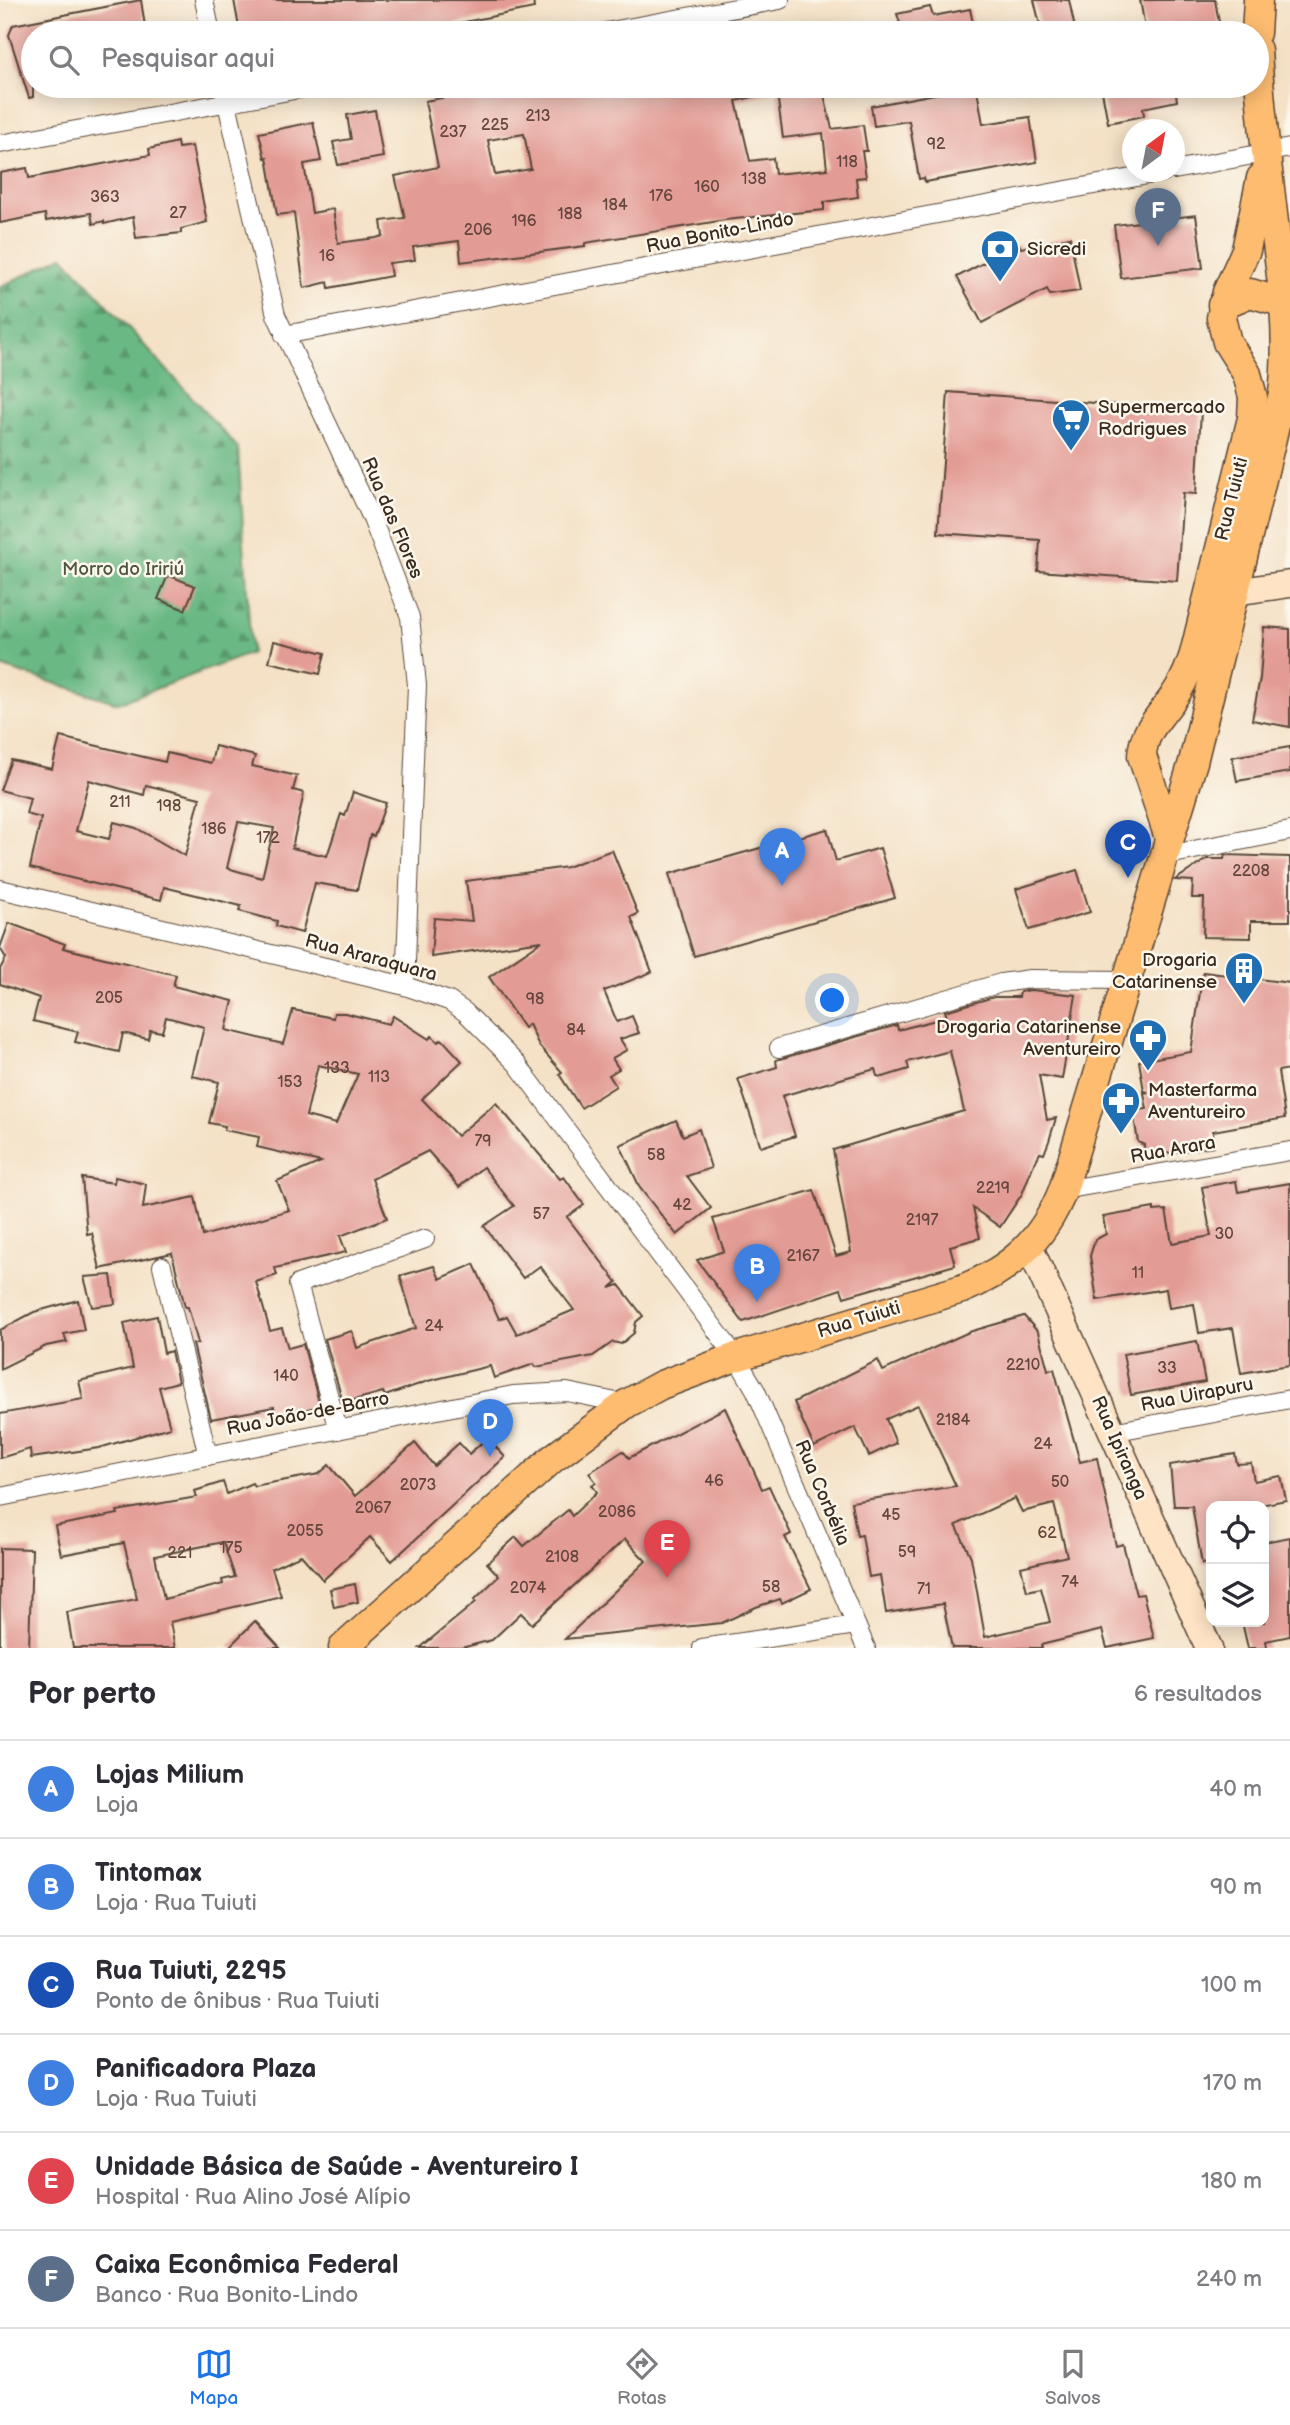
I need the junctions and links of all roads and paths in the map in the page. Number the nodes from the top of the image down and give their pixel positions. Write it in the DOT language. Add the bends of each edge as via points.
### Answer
graph roads {
  1 [pos="204,0"];
  2 [pos="780,0"];
  3 [pos="1258,0"];
  4 [pos="208,21"];
  5 [pos="665,21"];
  6 [pos="1257,21"];
  7 [pos="206,98"];
  8 [pos="225,98"];
  9 [pos="1267,98"];
  10 [pos="0,145"];
  11 [pos="1278,150"];
  12 [pos="1185,168"];
  13 [pos="1122,180"];
  14 [pos="1285,303"];
  15 [pos="1222,305"];
  16 [pos="284,335"];
  17 [pos="1288,366"];
  18 [pos="1290,584"];
  19 [pos="1234,592"];
  20 [pos="1142,757"];
  21 [pos="1193,762"];
  22 [pos="1290,831"];
  23 [pos="1166,847"];
  24 [pos="0,889"];
  25 [pos="1125,980"];
  26 [pos="405,986"];
  27 [pos="779,1048"];
  28 [pos="1290,1152"];
  29 [pos="1063,1189"];
  30 [pos="425,1239"];
  31 [pos="1030,1248"];
  32 [pos="162,1266"];
  33 [pos="736,1357"];
  34 [pos="1290,1399"];
  35 [pos="626,1404"];
  36 [pos="338,1430"];
  37 [pos="1112,1432"];
  38 [pos="208,1456"];
  39 [pos="0,1497"];
  40 [pos="856,1625"];
  41 [pos="343,1648"];
  42 [pos="702,1648"];
  43 [pos="866,1648"];
  44 [pos="1209,1648"];
  1 -- 4 [label="street"];
  2 -- 5 [label="street"];
  3 -- 6 [label="main road"];
  7 -- 10 [label="street"];
  8 -- 16 [label="street, Rua das Flores" via="267,288"];
  9 -- 11 [label="main road, Rua Tuiuti"];
  11 -- 12 [label="street"];
  11 -- 14 [label="main road, Rua Tuiuti"];
  11 -- 15 [label="main road, Rua Tuiuti" via="1246,250"];
  13 -- 16 [label="street, Rua Bonito-Lindo"];
  14 -- 15 [label="main road" via="1250,293"];
  14 -- 17 [label="main road, Rua Tuiuti"];
  15 -- 20 [label="main road, Rua Tuiuti" via="1223,332 1247,374 1252,418 1194,654 1178,691 1147,732"];
  16 -- 26 [label="street, Rua das Flores" via="371,516 410,617 417,685"];
  17 -- 19 [label="main road, Rua Tuiuti"];
  18 -- 19 [label="street"];
  19 -- 21 [label="main road, Rua Tuiuti"];
  20 -- 21 [label="main road" via="1166,767"];
  20 -- 23 [label="main road"];
  21 -- 23 [label="main road, Rua Tuiuti"];
  22 -- 23 [label="street"];
  23 -- 25 [label="main road, Rua Tuiuti"];
  24 -- 26 [label="street, Rua Araraquara"];
  25 -- 27 [label="street" via="1001,982"];
  25 -- 29 [label="main road, Rua Tuiuti"];
  26 -- 33 [label="street, Rua Araraquara" via="449,1001 465,1012 517,1064"];
  28 -- 29 [label="street, Rua Arara"];
  29 -- 31 [label="main road, Rua Tuiuti"];
  30 -- 36 [label="street" via="298,1284"];
  31 -- 33 [label="main road, Rua Tuiuti" via="990,1278 962,1289"];
  31 -- 37 [label="street, Rua Ipiranga"];
  32 -- 38 [label="street"];
  33 -- 35 [label="main road, Rua Tuiuti" via="661,1385"];
  33 -- 40 [label="street, Rua Corbélia" via="756,1391"];
  34 -- 37 [label="street, Rua Uirapuru"];
  35 -- 36 [label="street, Rua João-de-Barro" via="537,1391"];
  35 -- 41 [label="main road, Rua Tuiuti" via="560,1452"];
  36 -- 38 [label="street, Rua João-de-Barro"];
  37 -- 44 [label="street, Rua Ipiranga"];
  38 -- 39 [label="street, Rua João-de-Barro"];
  40 -- 42 [label="street"];
  40 -- 43 [label="street, Rua Corbélia"];
}
